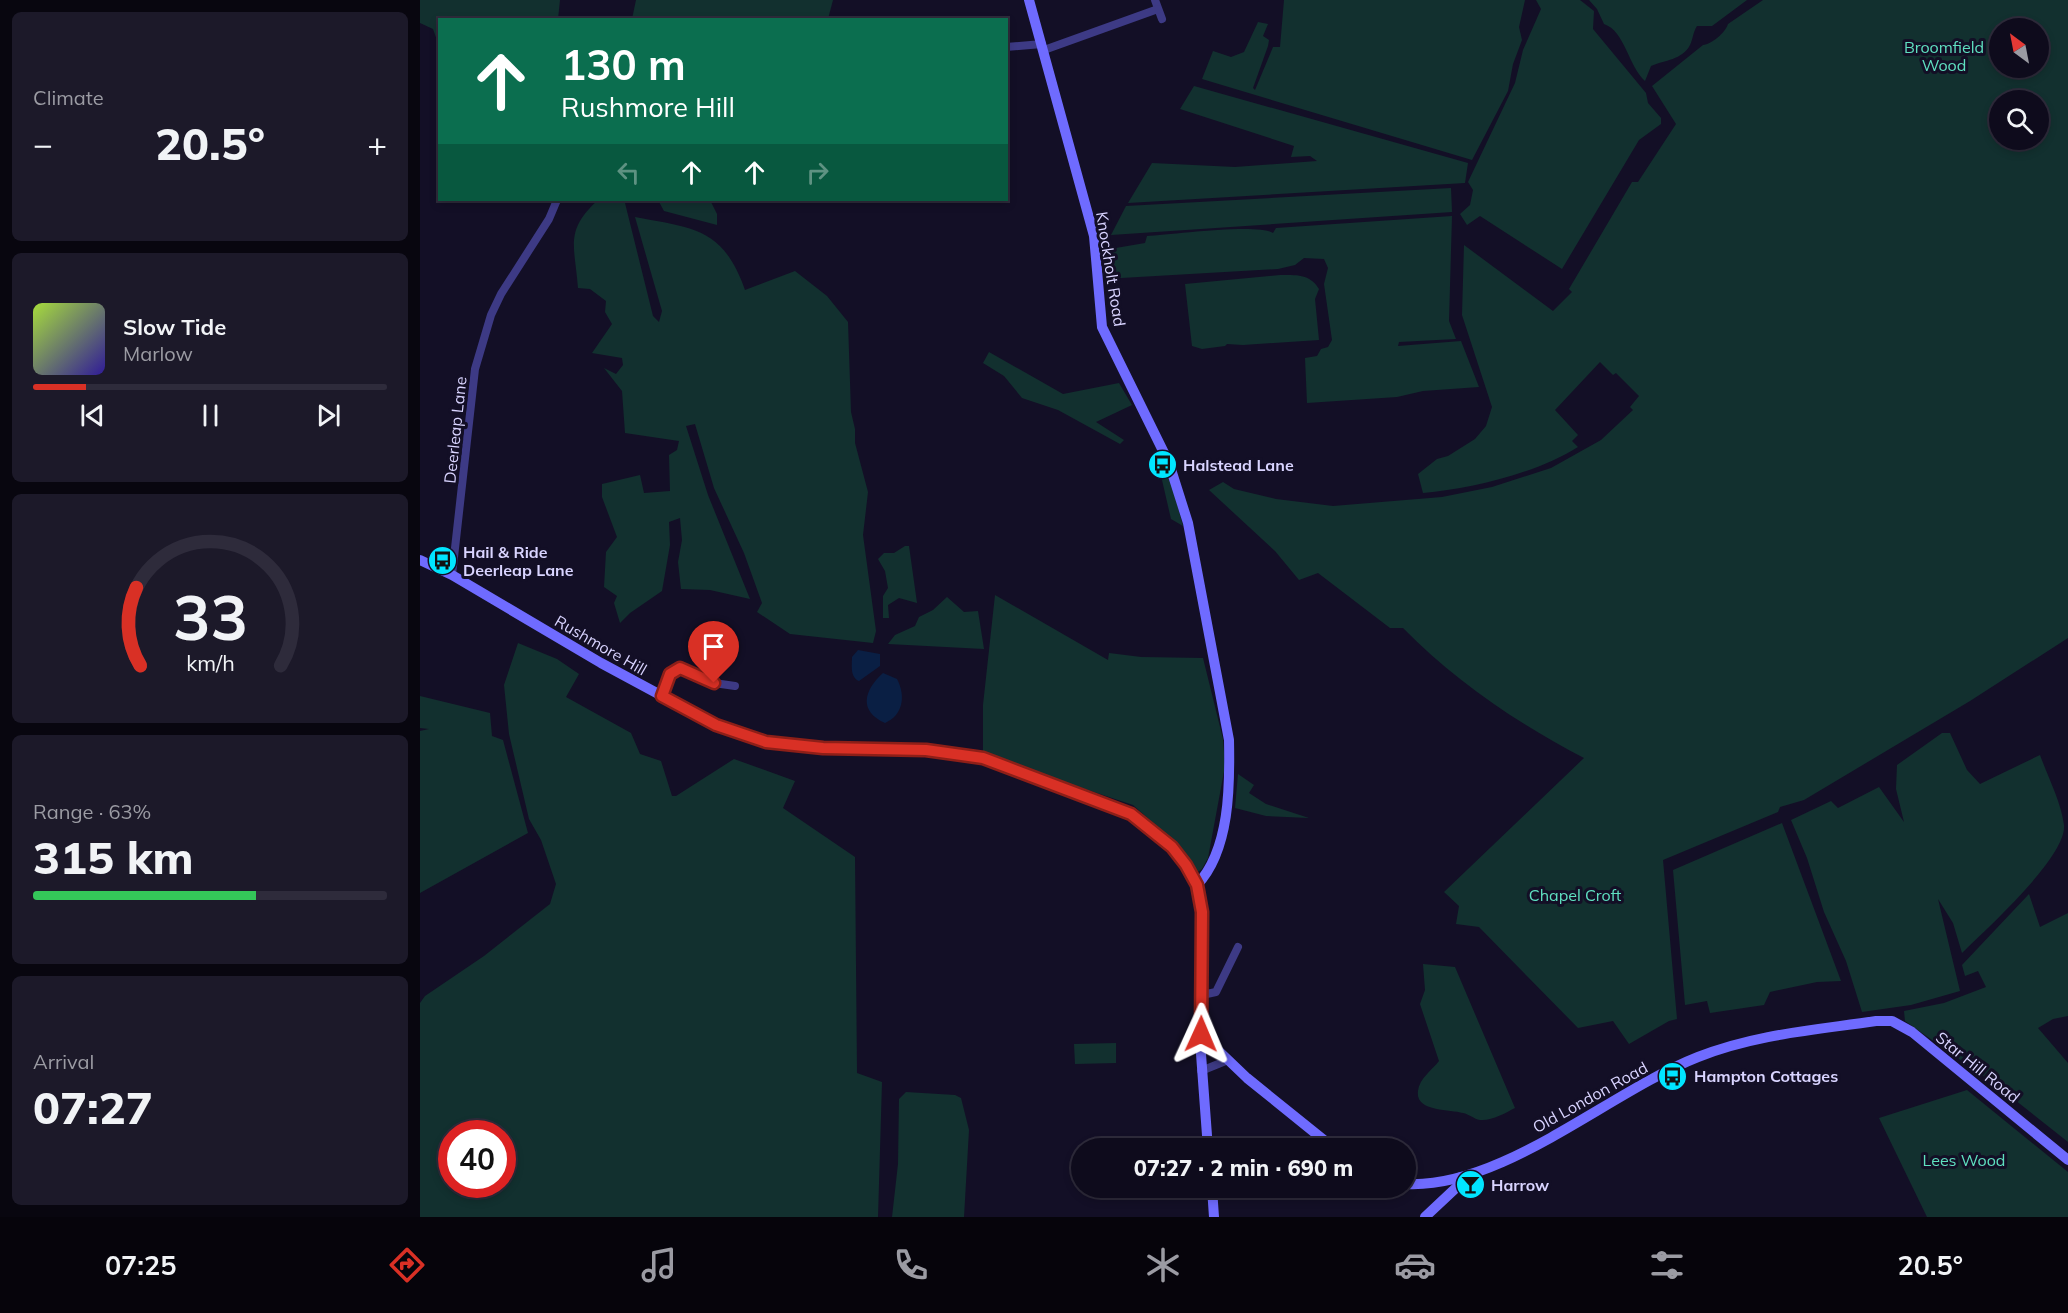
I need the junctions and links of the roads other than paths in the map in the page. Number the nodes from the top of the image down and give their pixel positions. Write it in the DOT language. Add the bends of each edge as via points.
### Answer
graph roads {
  1 [pos="1029,0"];
  2 [pos="1155,0"];
  3 [pos="1158,9"];
  4 [pos="1162,19"];
  5 [pos="1008,47"];
  6 [pos="1043,47"];
  7 [pos="557,201"];
  8 [pos="420,560"];
  9 [pos="452,575"];
  10 [pos="735,686"];
  11 [pos="662,696"];
  12 [pos="1197,885"];
  13 [pos="1238,947"];
  14 [pos="1202,995"];
  15 [pos="1860,1023"];
  16 [pos="1201,1034"];
  17 [pos="1228,1060"];
  18 [pos="1202,1071"];
  19 [pos="1207,1138"];
  20 [pos="1322,1138"];
  21 [pos="2068,1160"];
  22 [pos="1461,1177"];
  23 [pos="1435,1183"];
  24 [pos="1416,1184"];
  25 [pos="1213,1198"];
  26 [pos="1444,1198"];
  27 [pos="1214,1217"];
  28 [pos="1425,1217"];
  1 -- 6 [label="street, Knockholt Road"];
  2 -- 3 [label="street"];
  3 -- 4 [label="street"];
  3 -- 6 [label="street"];
  5 -- 6 [label="street"];
  6 -- 12 [label="street, Knockholt Road" via="1094,236 1102,327 1169,463 1188,524 1229,740 1230,768 1220,840 1208,873"];
  7 -- 9 [label="street, Deerleap Lane" via="501,294 475,369"];
  8 -- 9 [label="street, Rushmore Hill"];
  9 -- 11 [label="street, Rushmore Hill"];
  10 -- 11 [label="street" via="714,683 680,668 670,674"];
  11 -- 12 [label="street, Rushmore Hill" via="716,725 766,742 823,748 926,750 988,759 1131,814 1172,847"];
  12 -- 14 [label="street" via="1202,912"];
  13 -- 14 [label="street" via="1216,992"];
  14 -- 16 [label="street"];
  15 -- 21 [label="street, Star Hill Road" via="1892,1021 1912,1032"];
  15 -- 22 [label="street, Old London Road" via="1757,1037 1696,1058 1626,1092 1551,1138"];
  16 -- 17 [label="street"];
  16 -- 18 [label="street"];
  17 -- 18 [label="street"];
  17 -- 20 [label="street"];
  18 -- 19 [label="street"];
  22 -- 23 [label="street, Old London Road"];
  22 -- 26 [label="street" via="1458,1186"];
  23 -- 24 [label="street, Old London Road"];
  23 -- 26 [label="street"];
  25 -- 27 [label="street"];
  26 -- 28 [label="street"];
}
